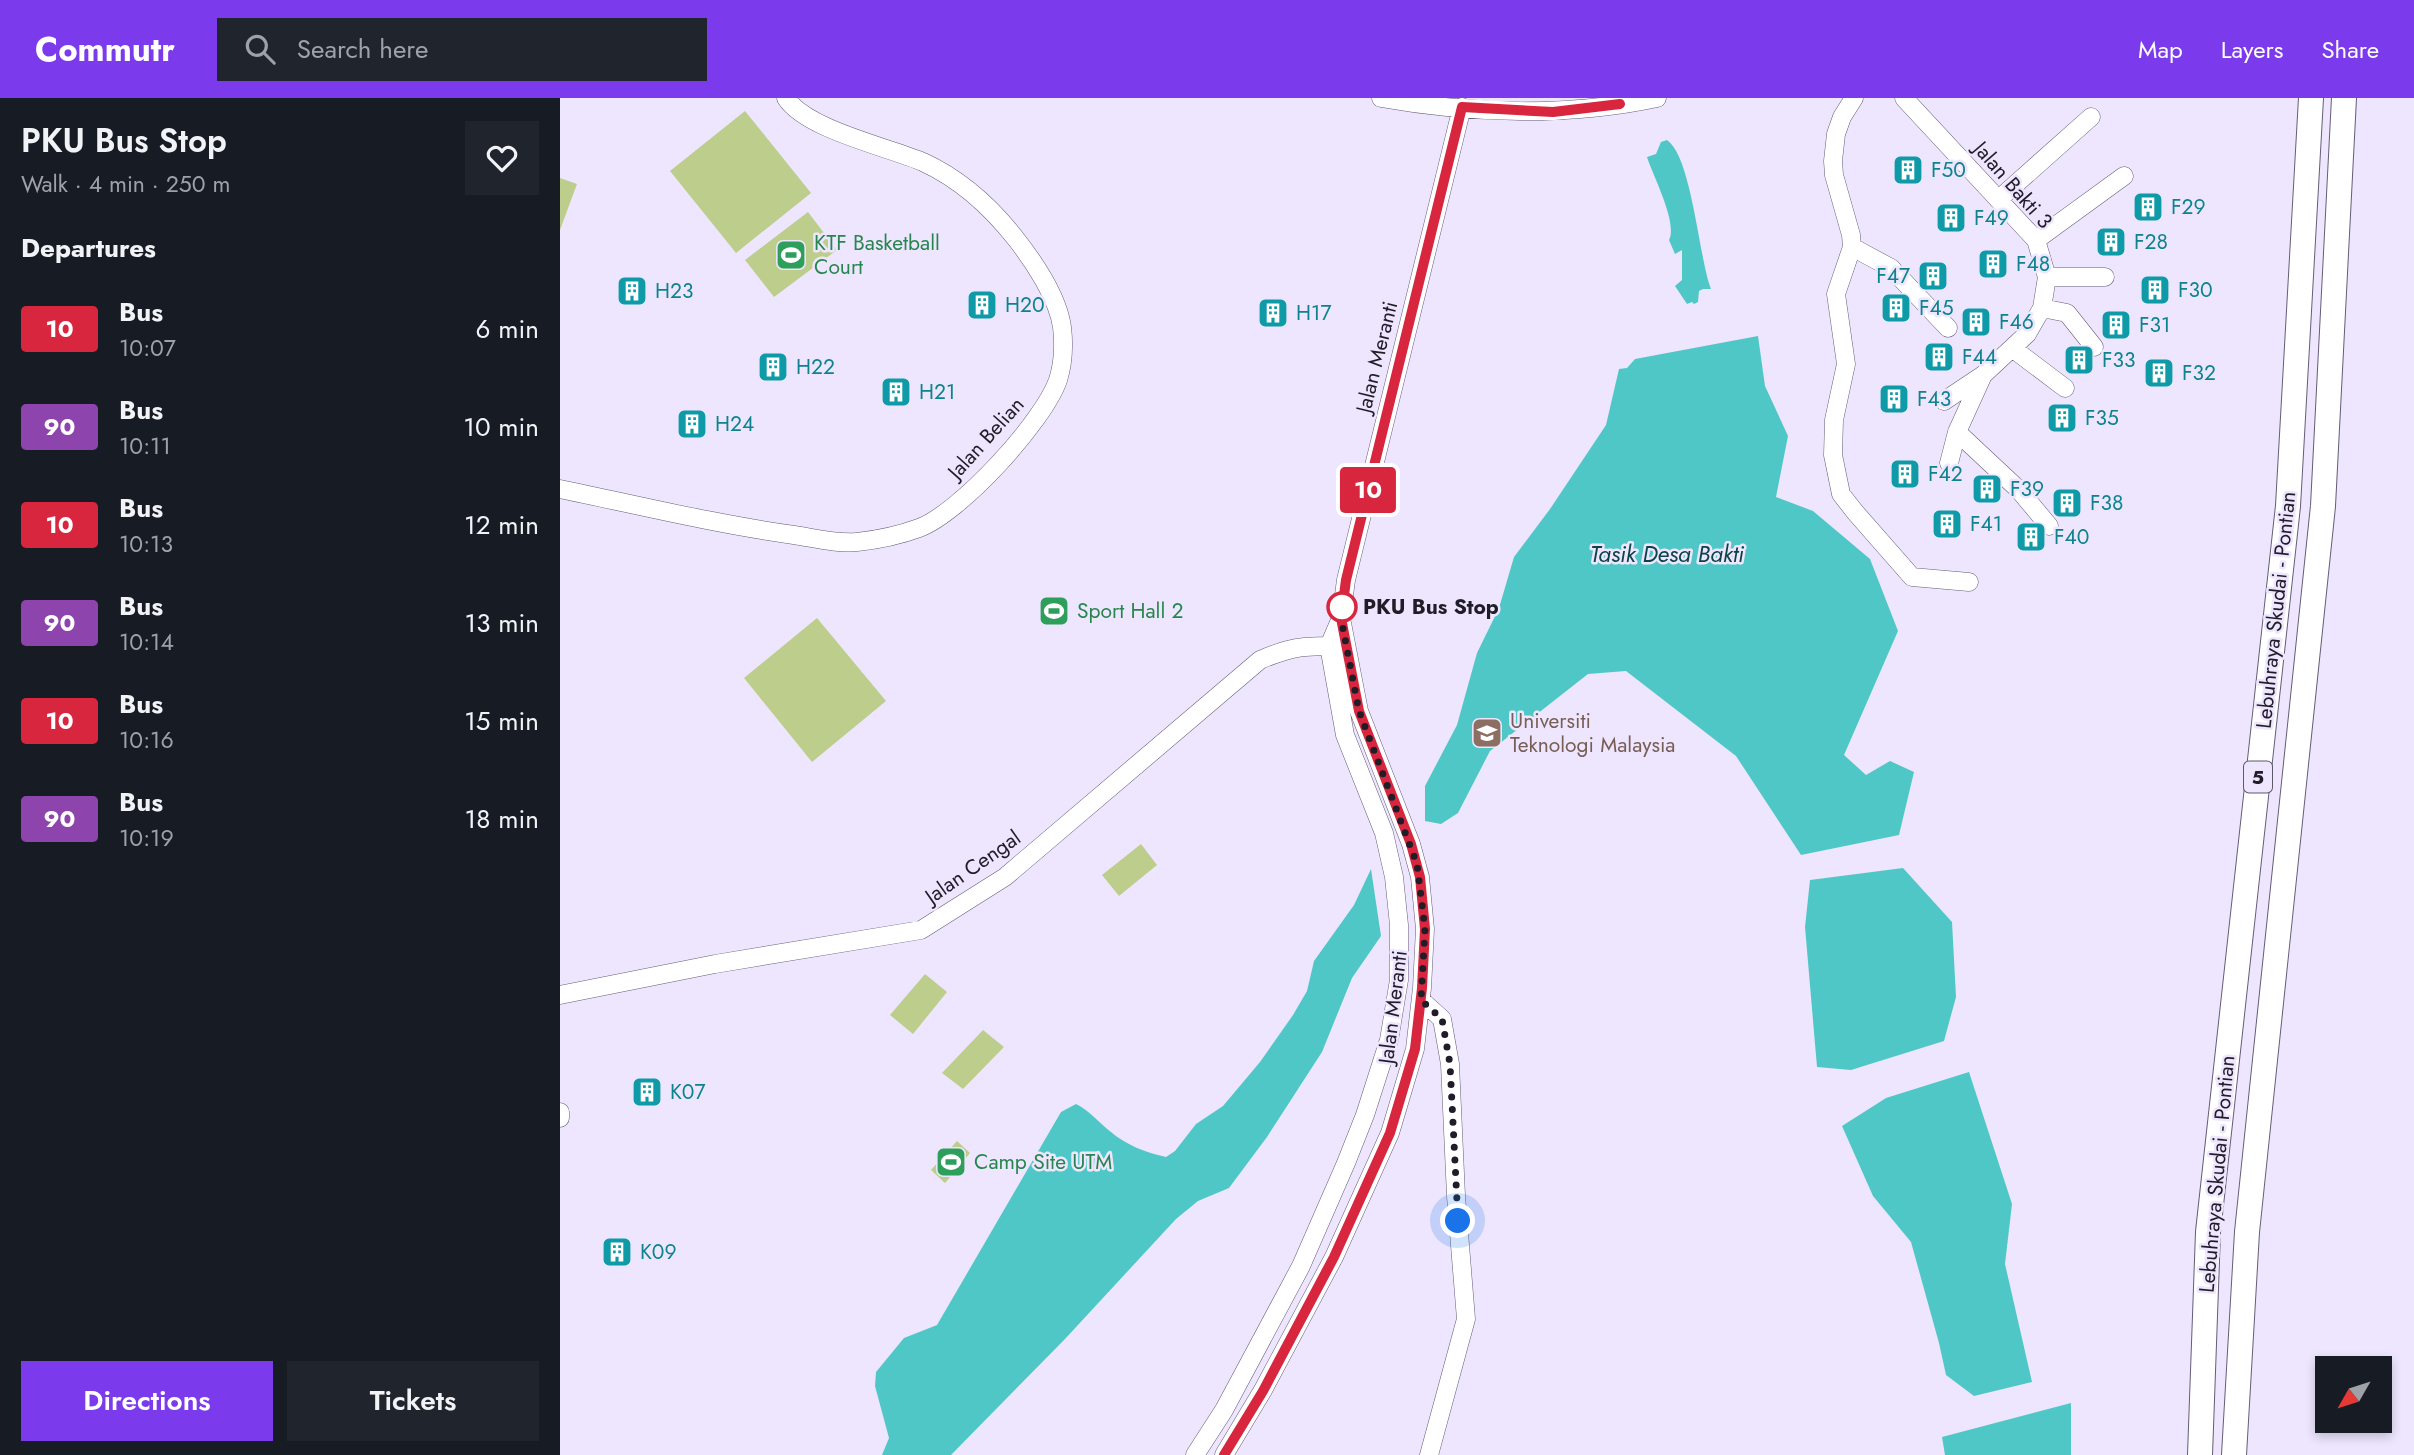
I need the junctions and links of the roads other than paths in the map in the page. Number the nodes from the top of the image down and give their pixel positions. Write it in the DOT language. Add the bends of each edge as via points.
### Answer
graph roads {
  1 [pos="786,98"];
  2 [pos="1381,98"];
  3 [pos="1657,98"];
  4 [pos="1854,98"];
  5 [pos="1904,98"];
  6 [pos="2311,98"];
  7 [pos="2344,98"];
  8 [pos="1462,107"];
  9 [pos="2091,117"];
  10 [pos="2124,176"];
  11 [pos="1999,199"];
  12 [pos="2036,240"];
  13 [pos="1852,247"];
  14 [pos="2047,277"];
  15 [pos="2105,277"];
  16 [pos="2042,308"];
  17 [pos="1948,328"];
  18 [pos="2094,347"];
  19 [pos="2012,348"];
  20 [pos="1983,375"];
  21 [pos="2065,388"];
  22 [pos="1944,401"];
  23 [pos="1957,432"];
  24 [pos="1949,463"];
  25 [pos="560,489"];
  26 [pos="2049,526"];
  27 [pos="1969,582"];
  28 [pos="1341,618"];
  29 [pos="1329,646"];
  30 [pos="1348,646"];
  31 [pos="560,995"];
  32 [pos="1421,1000"];
  33 [pos="560,1112"];
  34 [pos="560,1118"];
  35 [pos="1195,1455"];
  36 [pos="1224,1455"];
  37 [pos="1429,1455"];
  38 [pos="2200,1455"];
  39 [pos="2234,1455"];
  1 -- 25 [label="street, Jalan Belian" via="806,118 949,175 973,193 1016,239 1054,298 1062,327 1058,379 1043,409 973,490 951,508 920,528 855,542 771,532"];
  2 -- 8 [label="street"];
  3 -- 8 [label="street" via="1553,112"];
  4 -- 13 [label="street" via="1836,134 1833,162"];
  5 -- 11 [label="street, Jalan Bakti 3"];
  6 -- 38 [label="highway, Lebuhraya Skudai - Pontian / 5" via="2288,506 2208,1232"];
  7 -- 39 [label="highway, Lebuhraya Skudai - Pontian / 5" via="2323,506 2247,1232"];
  8 -- 28 [label="street, Jalan Meranti" via="1346,580"];
  9 -- 11 [label="street"];
  10 -- 12 [label="street"];
  11 -- 12 [label="street, Jalan Bakti 3"];
  12 -- 14 [label="street, Jalan Bakti 3"];
  13 -- 17 [label="street" via="1891,268"];
  13 -- 27 [label="street" via="1836,294 1846,364 1834,419 1833,455 1841,494 1912,577"];
  14 -- 15 [label="street"];
  14 -- 16 [label="street, Jalan Bakti 3"];
  16 -- 18 [label="street" via="2067,313"];
  16 -- 19 [label="street, Jalan Bakti 3" via="2027,334"];
  19 -- 20 [label="street, Jalan Bakti 3"];
  19 -- 21 [label="street"];
  20 -- 22 [label="street, Jalan Bakti 3"];
  20 -- 23 [label="street"];
  23 -- 24 [label="street"];
  23 -- 26 [label="street" via="2019,490"];
  28 -- 29 [label="street, Jalan Meranti"];
  28 -- 30 [label="street, Jalan Meranti"];
  29 -- 30 [label="street, Jalan Cengal"];
  29 -- 31 [label="street, Jalan Cengal" via="1287,649 1260,660 1005,877 921,930"];
  29 -- 35 [label="street, Jalan Meranti" via="1345,735 1384,833 1394,877 1399,980 1389,1040 1336,1186 1301,1266"];
  30 -- 32 [label="street, Jalan Meranti" via="1359,711 1417,864 1425,929"];
  32 -- 36 [label="street, Jalan Meranti" via="1398,1112 1373,1173 1312,1299"];
  32 -- 37 [label="street" via="1442,1019 1450,1064 1466,1320"];
  33 -- 34 [label="street"];
}
